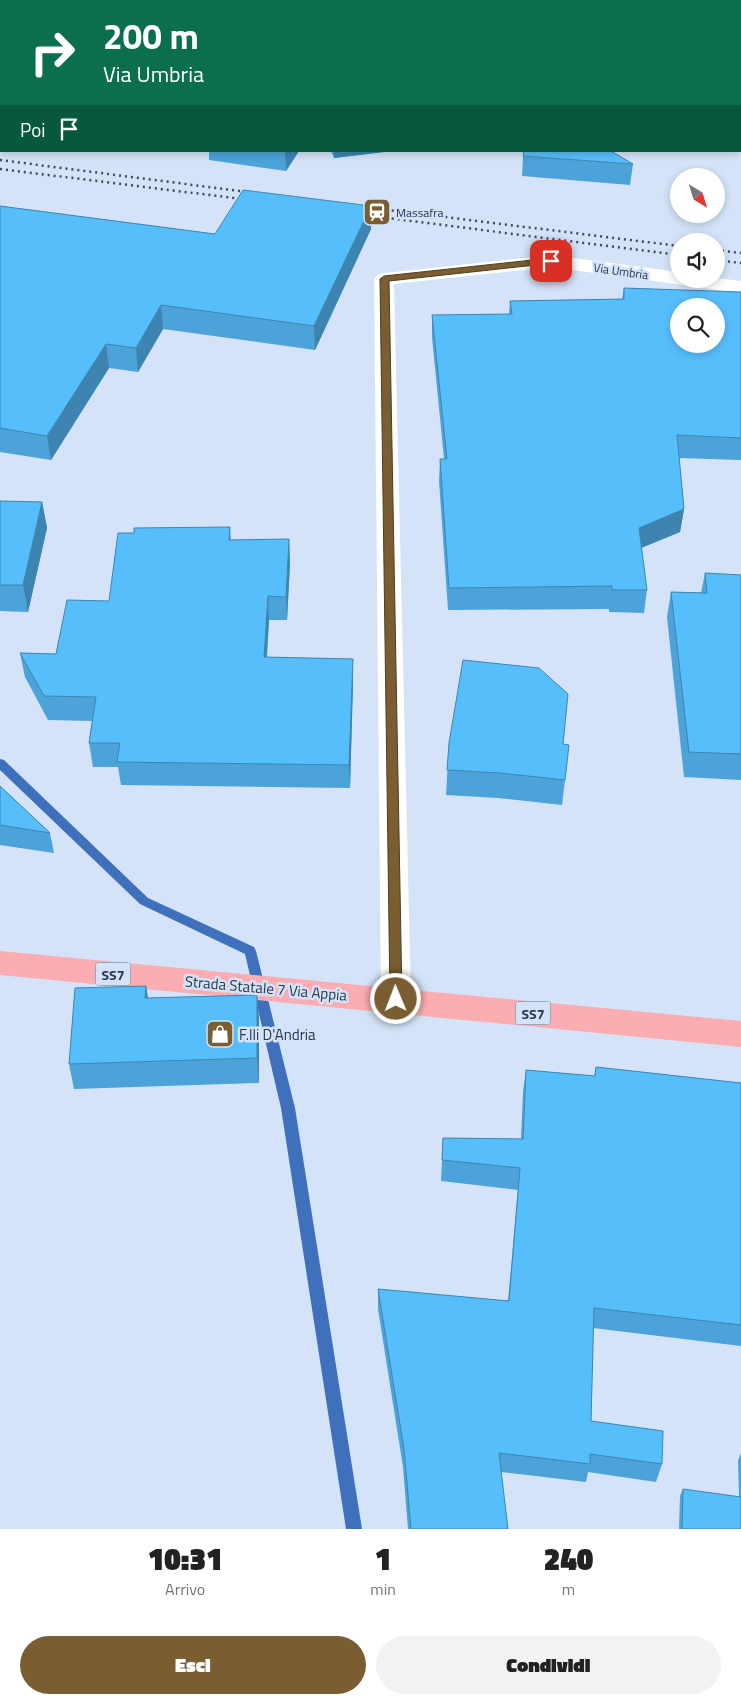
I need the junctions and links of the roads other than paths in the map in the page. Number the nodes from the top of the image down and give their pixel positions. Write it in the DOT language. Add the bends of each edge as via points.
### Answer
graph roads {
  1 [pos="670,278"];
  2 [pos="725,285"];
  3 [pos="741,287"];
  4 [pos="0,963"];
  5 [pos="396,999"];
  6 [pos="741,1034"];
  1 -- 5 [label="street, Via Umbria" via="551,261 384,279"];
  2 -- 3 [label="street, Via Umbria"];
  4 -- 5 [label="main road, Strada Statale 7 Via Appia / SS7"];
  5 -- 6 [label="main road, Strada Statale 7 Via Appia / SS7"];
}
